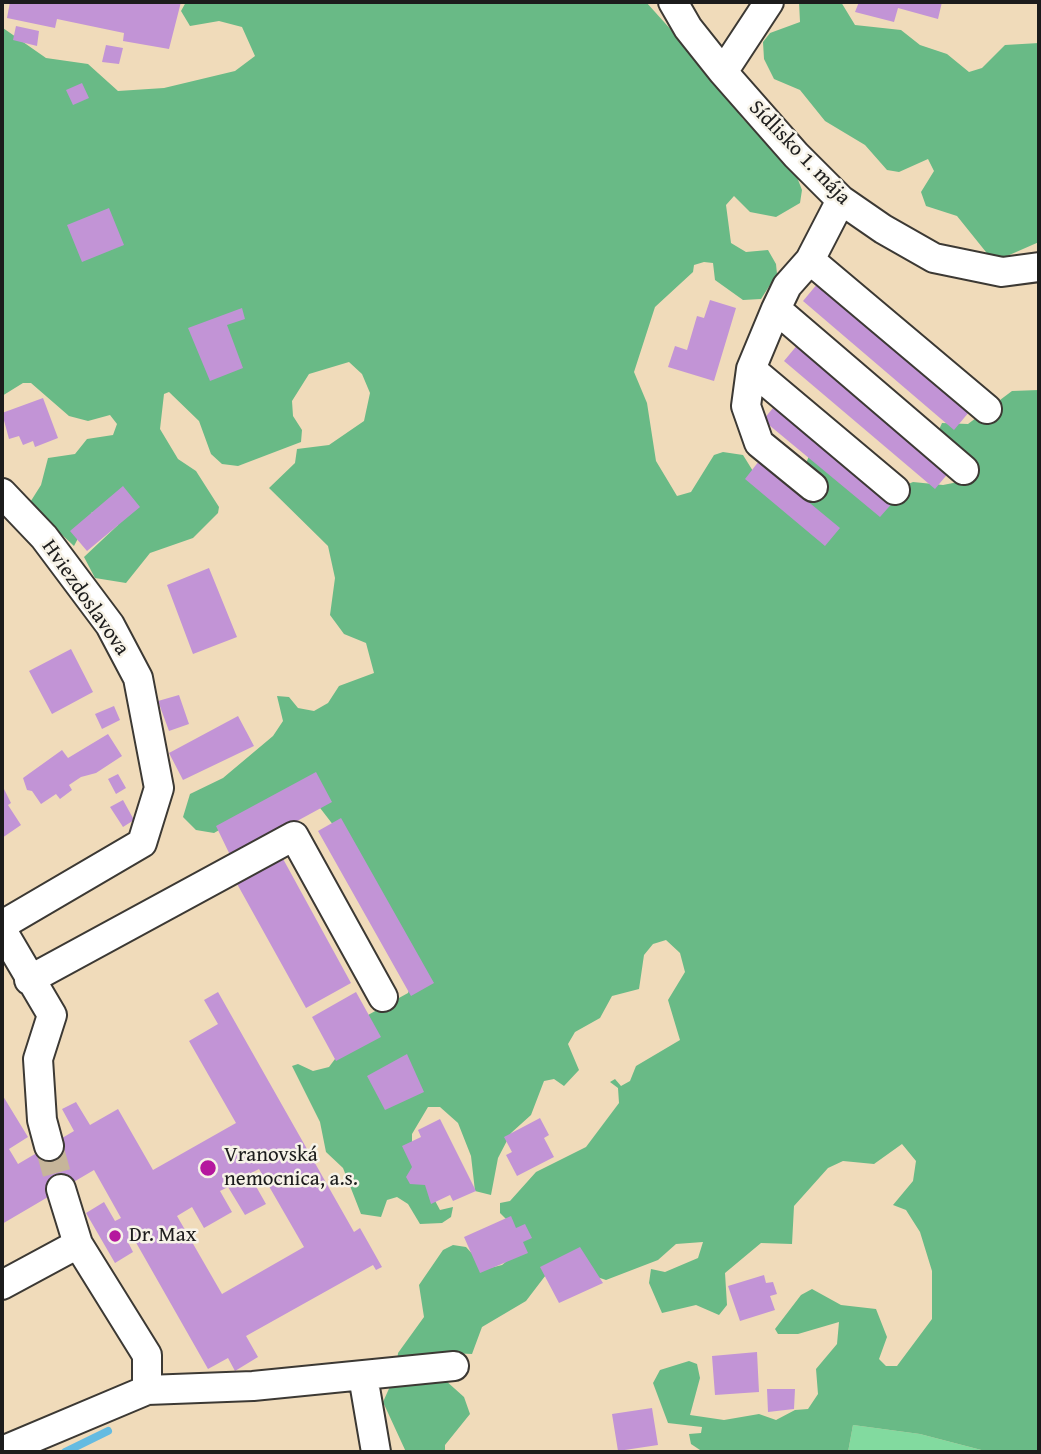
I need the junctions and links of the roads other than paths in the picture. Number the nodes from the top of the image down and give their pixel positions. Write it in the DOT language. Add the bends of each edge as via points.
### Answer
graph roads {
  1 [pos="673,2"];
  2 [pos="769,2"];
  3 [pos="723,72"];
  4 [pos="841,200"];
  5 [pos="810,260"];
  6 [pos="1039,267"];
  7 [pos="776,309"];
  8 [pos="751,369"];
  9 [pos="987,409"];
  10 [pos="964,471"];
  11 [pos="813,487"];
  12 [pos="895,490"];
  13 [pos="2,493"];
  14 [pos="2,925"];
  15 [pos="2,930"];
  16 [pos="29,980"];
  17 [pos="383,996"];
  18 [pos="49,1146"];
  19 [pos="61,1189"];
  20 [pos="78,1244"];
  21 [pos="2,1286"];
  22 [pos="454,1366"];
  23 [pos="363,1376"];
  24 [pos="148,1390"];
  25 [pos="2,1451"];
  26 [pos="376,1452"];
  1 -- 3 [label="street, Sídlisko 1. mája"];
  2 -- 3 [label="street"];
  3 -- 4 [label="street, Sídlisko 1. mája"];
  4 -- 5 [label="street"];
  4 -- 6 [label="street, Sídlisko 1. mája" via="934,258 1002,272"];
  5 -- 7 [label="street" via="787,286"];
  5 -- 9 [label="street"];
  7 -- 8 [label="street"];
  7 -- 10 [label="street"];
  8 -- 11 [label="street" via="746,406 759,443"];
  8 -- 12 [label="street"];
  13 -- 14 [label="street, Hviezdoslavova" via="44,537 110,625 138,678 159,788 142,843"];
  15 -- 16 [label="street"];
  16 -- 17 [label="street" via="295,836"];
  16 -- 18 [label="street" via="52,1015 38,1059 42,1120"];
  19 -- 20 [label="street"];
  20 -- 21 [label="street"];
  20 -- 24 [label="street" via="147,1355"];
  22 -- 23 [label="street"];
  23 -- 24 [label="street"];
  23 -- 26 [label="street"];
  24 -- 25 [label="street"];
}
